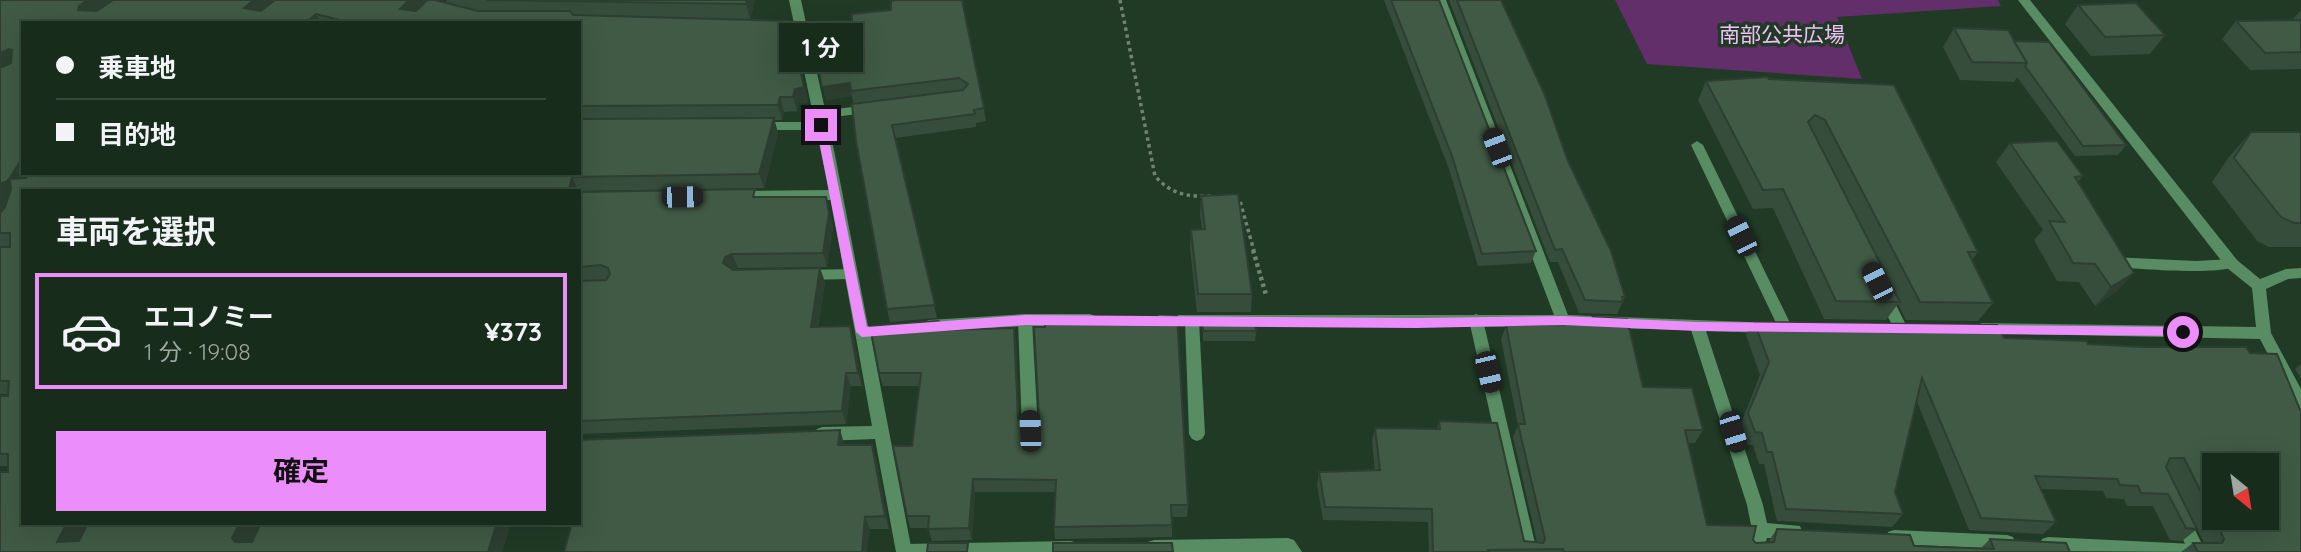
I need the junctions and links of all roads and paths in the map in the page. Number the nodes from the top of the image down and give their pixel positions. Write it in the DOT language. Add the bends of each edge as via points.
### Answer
graph roads {
  1 [pos="795,0"];
  2 [pos="1120,0"];
  3 [pos="1440,0"];
  4 [pos="2024,0"];
  5 [pos="883,107"];
  6 [pos="820,120"];
  7 [pos="741,126"];
  8 [pos="1697,145"];
  9 [pos="836,194"];
  10 [pos="728,196"];
  11 [pos="1214,196"];
  12 [pos="1227,198"];
  13 [pos="2110,262"];
  14 [pos="2232,264"];
  15 [pos="2301,273"];
  16 [pos="851,274"];
  17 [pos="788,275"];
  18 [pos="1877,282"];
  19 [pos="2259,286"];
  20 [pos="1025,320"];
  21 [pos="1108,320"];
  22 [pos="1476,320"];
  23 [pos="1150,321"];
  24 [pos="1192,321"];
  25 [pos="1273,321"];
  26 [pos="1563,321"];
  27 [pos="1697,326"];
  28 [pos="1901,329"];
  29 [pos="1967,329"];
  30 [pos="862,332"];
  31 [pos="2264,333"];
  32 [pos="2301,404"];
  33 [pos="1030,431"];
  34 [pos="880,432"];
  35 [pos="812,434"];
  36 [pos="1197,434"];
  37 [pos="2174,503"];
  38 [pos="1760,530"];
  39 [pos="1814,533"];
  40 [pos="1882,536"];
  41 [pos="1135,547"];
  42 [pos="1094,548"];
  43 [pos="904,552"];
  44 [pos="1294,552"];
  45 [pos="1529,552"];
  46 [pos="1755,552"];
  47 [pos="2196,552"];
  1 -- 6 [label="street" via="794,25"];
  2 -- 11 [label="path" via="1156,176 1168,192"];
  3 -- 26 [label="street"];
  4 -- 14 [label="street"];
  5 -- 6 [label="street"];
  6 -- 7 [label="street"];
  6 -- 9 [label="street"];
  8 -- 27 [label="street" via="1791,327"];
  9 -- 10 [label="street"];
  9 -- 16 [label="street"];
  12 -- 25 [label="path" via="1240,201"];
  13 -- 14 [label="street"];
  14 -- 19 [label="street"];
  15 -- 19 [label="street"];
  16 -- 17 [label="street"];
  16 -- 30 [label="street"];
  18 -- 28 [label="street"];
  19 -- 31 [label="street"];
  20 -- 21 [label="street"];
  20 -- 30 [label="street"];
  20 -- 33 [label="street"];
  22 -- 25 [label="street"];
  22 -- 26 [label="street"];
  22 -- 45 [label="street"];
  23 -- 24 [label="street"];
  24 -- 25 [label="street"];
  24 -- 36 [label="street"];
  26 -- 27 [label="street"];
  27 -- 38 [label="street"];
  29 -- 31 [label="street"];
  30 -- 34 [label="street"];
  31 -- 32 [label="street"];
  34 -- 35 [label="street"];
  34 -- 43 [label="street"];
  37 -- 47 [label="street"];
  38 -- 39 [label="street"];
  38 -- 46 [label="street"];
  40 -- 47 [label="street"];
  41 -- 44 [label="street" via="1288,545"];
  42 -- 43 [label="street"];
}
